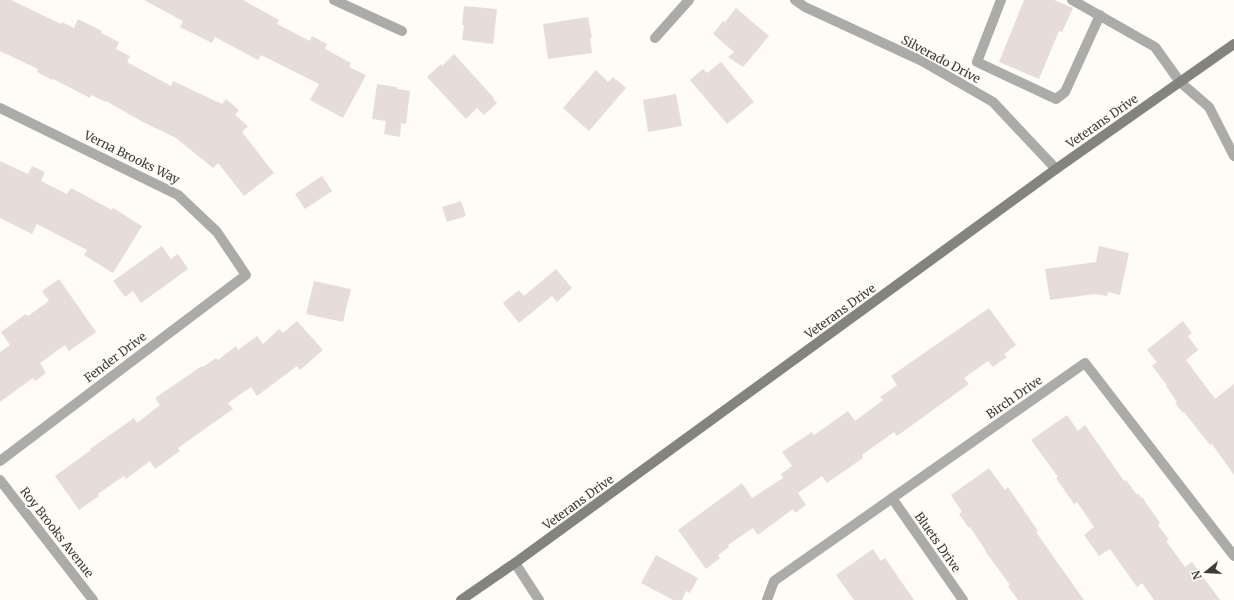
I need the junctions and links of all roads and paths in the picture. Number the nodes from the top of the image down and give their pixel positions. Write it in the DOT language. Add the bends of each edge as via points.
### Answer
graph roads {
  1 [pos="334,0"];
  2 [pos="689,0"];
  3 [pos="795,0"];
  4 [pos="1001,0"];
  5 [pos="1072,0"];
  6 [pos="1100,15"];
  7 [pos="402,31"];
  8 [pos="655,38"];
  9 [pos="1234,44"];
  10 [pos="1180,82"];
  11 [pos="0,108"];
  12 [pos="1234,156"];
  13 [pos="1056,169"];
  14 [pos="246,275"];
  15 [pos="0,461"];
  16 [pos="0,480"];
  17 [pos="892,498"];
  18 [pos="1234,556"];
  19 [pos="515,563"];
  20 [pos="93,600"];
  21 [pos="461,600"];
  22 [pos="539,600"];
  23 [pos="767,600"];
  24 [pos="963,600"];
  1 -- 7 [label="street"];
  2 -- 8 [label="street"];
  3 -- 13 [label="street, Silverado Drive" via="805,8 922,61 993,102"];
  4 -- 6 [label="street" via="977,62 1056,99 1065,92"];
  5 -- 6 [label="street"];
  6 -- 10 [label="street" via="1155,47"];
  9 -- 10 [label="main road, Veterans Drive"];
  10 -- 12 [label="street" via="1209,107"];
  10 -- 13 [label="main road, Veterans Drive"];
  11 -- 14 [label="street, Verna Brooks Way" via="178,195 217,232"];
  13 -- 19 [label="main road, Veterans Drive"];
  14 -- 15 [label="street, Fender Drive"];
  16 -- 20 [label="street, Roy Brooks Avenue"];
  17 -- 18 [label="street, Birch Drive" via="1085,363"];
  17 -- 23 [label="street, Birch Drive" via="774,581"];
  17 -- 24 [label="street, Bluets Drive"];
  19 -- 21 [label="main road, Veterans Drive"];
  19 -- 22 [label="street"];
}
